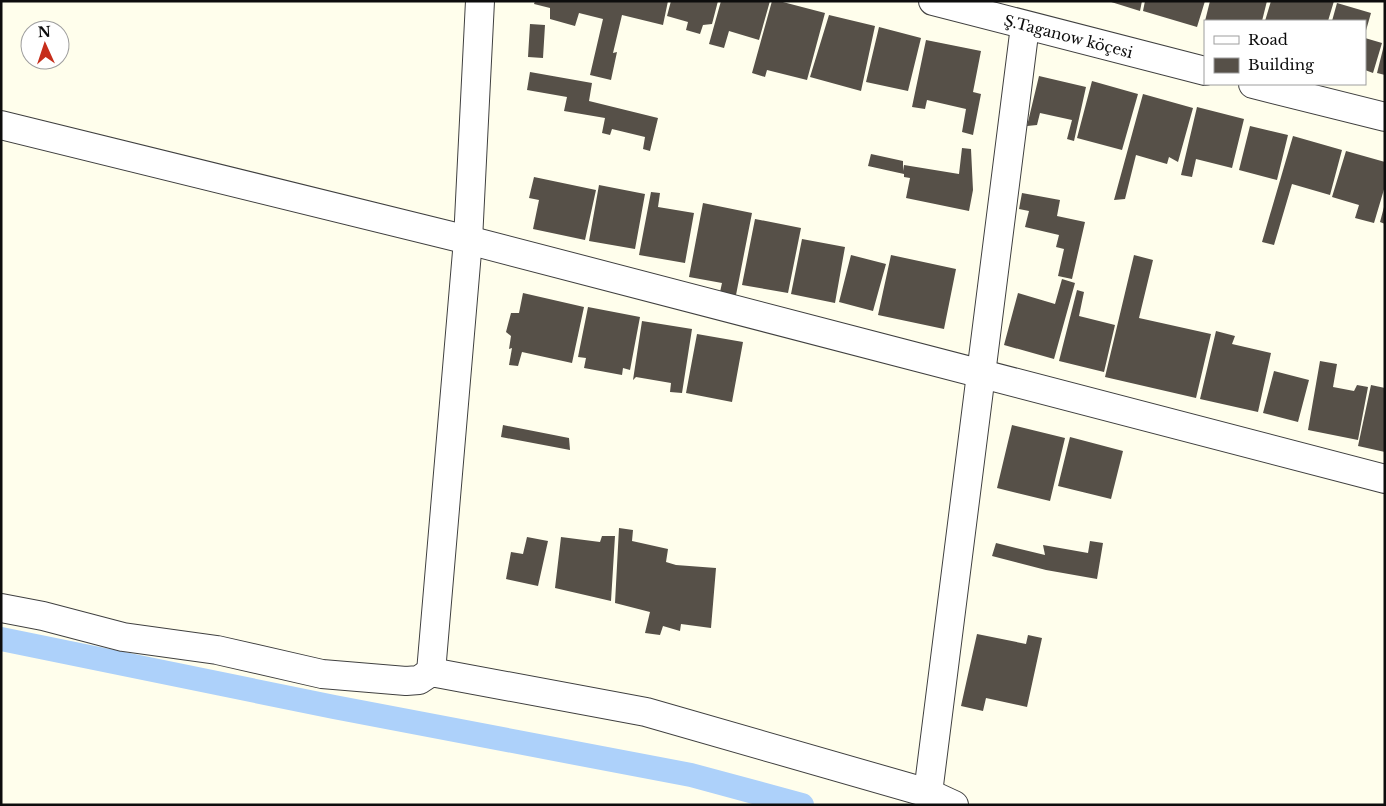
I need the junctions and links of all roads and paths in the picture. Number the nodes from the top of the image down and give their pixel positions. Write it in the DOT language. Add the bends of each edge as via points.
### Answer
graph roads {
  1 [pos="480,1"];
  2 [pos="933,1"];
  3 [pos="1025,26"];
  4 [pos="1204,72"];
  5 [pos="1257,85"];
  6 [pos="1385,117"];
  7 [pos="1,125"];
  8 [pos="468,240"];
  9 [pos="980,374"];
  10 [pos="1385,479"];
  11 [pos="1,608"];
  12 [pos="431,672"];
  13 [pos="928,793"];
  14 [pos="954,805"];
  1 -- 8 [label="street"];
  2 -- 3 [label="street, Ş.Taganow köçesi"];
  3 -- 4 [label="street, Ş.Taganow köçesi"];
  3 -- 9 [label="street"];
  5 -- 6 [label="street"];
  7 -- 8 [label="street"];
  8 -- 9 [label="street"];
  8 -- 12 [label="street"];
  9 -- 10 [label="street"];
  9 -- 13 [label="street"];
  11 -- 12 [label="street" via="123,637 217,650 322,674 406,681 418,680"];
  12 -- 13 [label="street" via="646,712"];
  13 -- 14 [label="street"];
}
